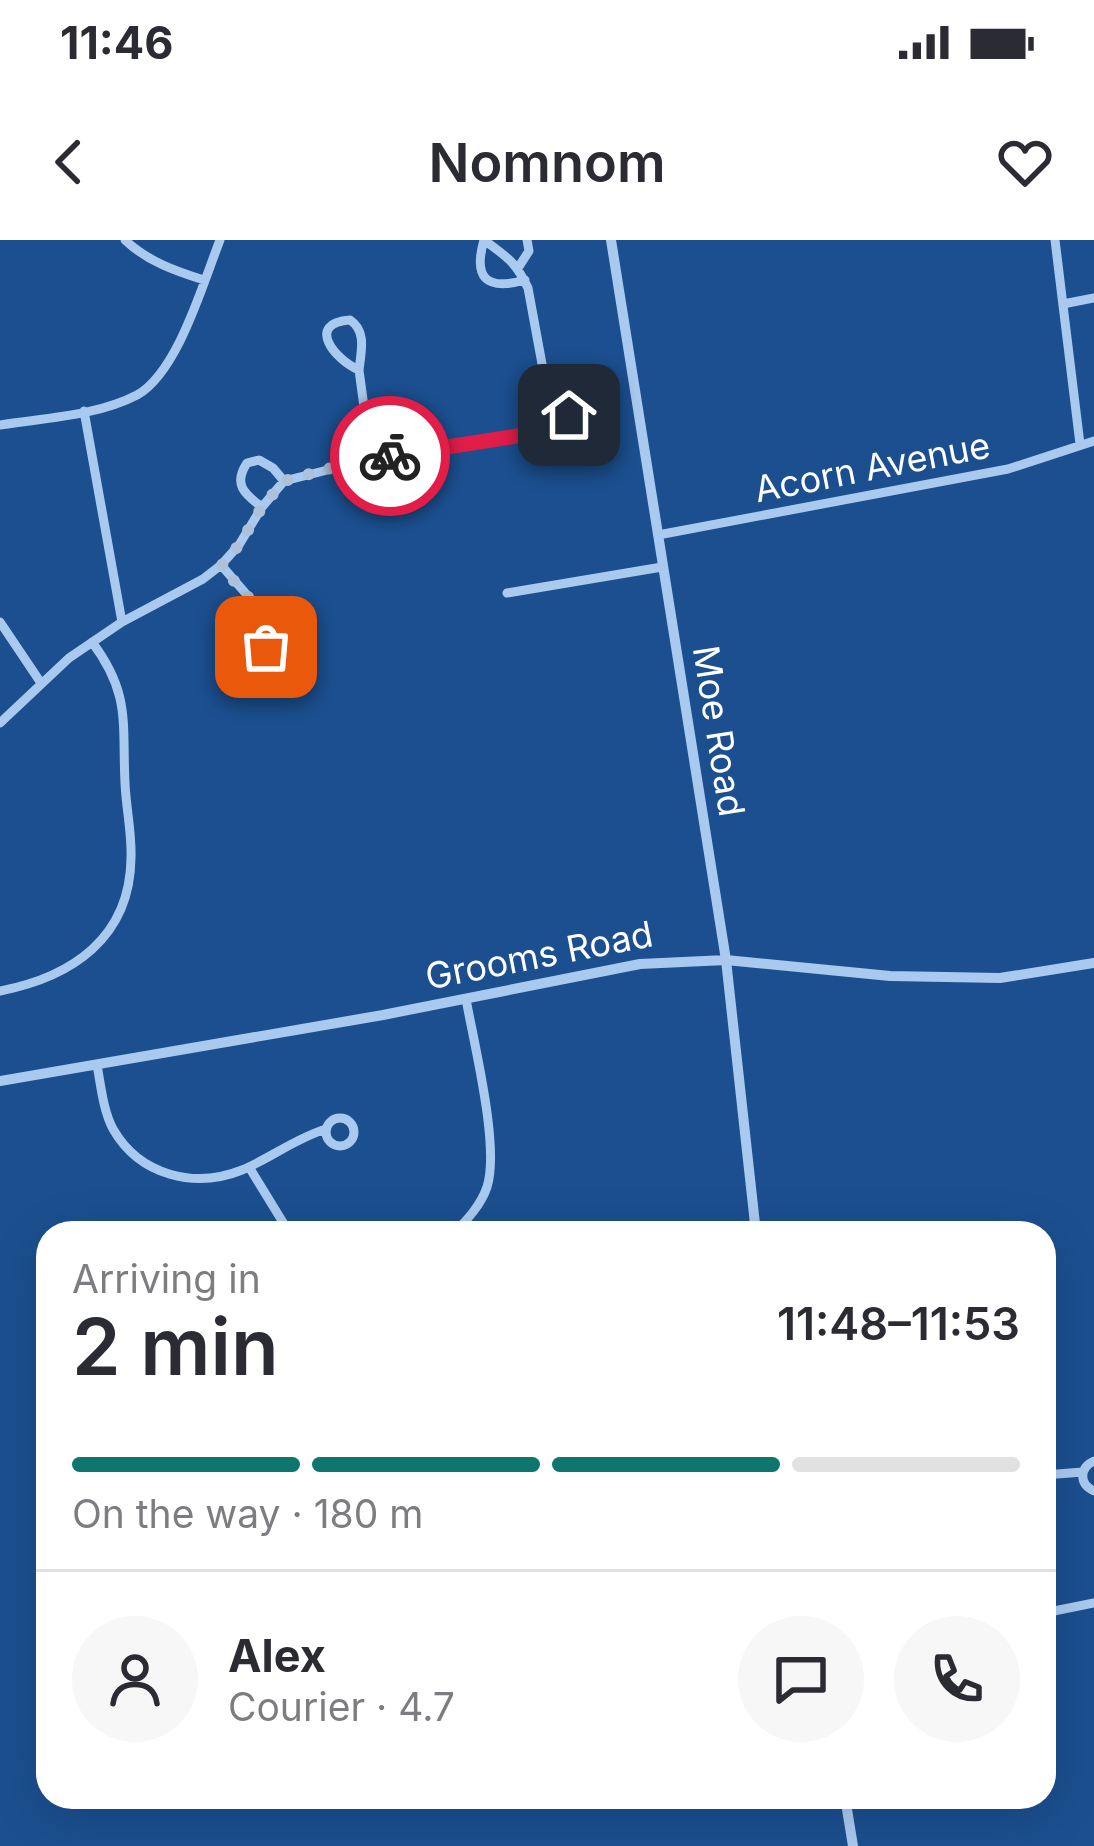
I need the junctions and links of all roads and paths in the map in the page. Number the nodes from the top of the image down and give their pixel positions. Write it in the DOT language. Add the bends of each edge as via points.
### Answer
graph roads {
  1 [pos="125,240"];
  2 [pos="220,240"];
  3 [pos="527,240"];
  4 [pos="611,240"];
  5 [pos="1055,240"];
  6 [pos="518,268"];
  7 [pos="204,280"];
  8 [pos="525,280"];
  9 [pos="1094,298"];
  10 [pos="1063,304"];
  11 [pos="359,370"];
  12 [pos="547,399"];
  13 [pos="84,411"];
  14 [pos="0,425"];
  15 [pos="530,431"];
  16 [pos="1094,441"];
  17 [pos="1080,444"];
  18 [pos="371,460"];
  19 [pos="284,481"];
  20 [pos="262,507"];
  21 [pos="658,535"];
  22 [pos="221,566"];
  23 [pos="662,567"];
  24 [pos="507,593"];
  25 [pos="0,622"];
  26 [pos="122,622"];
  27 [pos="265,624"];
  28 [pos="92,642"];
  29 [pos="41,683"];
  30 [pos="0,723"];
  31 [pos="726,960"];
  32 [pos="1094,963"];
  33 [pos="0,991"];
  34 [pos="466,999"];
  35 [pos="97,1065"];
  36 [pos="0,1081"];
  37 [pos="326,1129"];
  38 [pos="248,1167"];
  39 [pos="282,1221"];
  40 [pos="464,1221"];
  41 [pos="755,1221"];
  42 [pos="1094,1461"];
  43 [pos="1083,1472"];
  44 [pos="1056,1474"];
  45 [pos="1094,1491"];
  46 [pos="1094,1604"];
  47 [pos="1056,1611"];
  48 [pos="847,1809"];
  49 [pos="853,1846"];
  1 -- 7 [label="street"];
  2 -- 7 [label="street"];
  3 -- 6 [label="street"];
  4 -- 21 [label="street, Moe Road"];
  5 -- 10 [label="street"];
  6 -- 8 [label="street"];
  6 -- 8 [label="street" via="484,240 479,262 486,280"];
  7 -- 13 [label="street" via="164,371 138,394"];
  8 -- 12 [label="street"];
  9 -- 10 [label="street"];
  10 -- 17 [label="street"];
  11 -- 11 [label="street" via="358,326 335,322 329,346"];
  11 -- 18 [label="street"];
  12 -- 15 [label="street"];
  12 -- 15 [label="street" via="569,415 568,428 544,438"];
  13 -- 14 [label="street"];
  13 -- 26 [label="street"];
  15 -- 18 [label="street"];
  16 -- 17 [label="street, Acorn Avenue"];
  17 -- 21 [label="street, Acorn Avenue" via="1008,469"];
  18 -- 19 [label="street"];
  19 -- 20 [label="street"];
  19 -- 20 [label="street" via="259,460 247,463 240,486"];
  20 -- 22 [label="street"];
  21 -- 23 [label="street, Moe Road"];
  22 -- 26 [label="street"];
  22 -- 27 [label="street"];
  23 -- 24 [label="street"];
  23 -- 31 [label="street, Moe Road"];
  25 -- 29 [label="street"];
  26 -- 28 [label="street"];
  28 -- 29 [label="street"];
  28 -- 33 [label="street" via="124,707 132,855 124,902 87,956"];
  29 -- 30 [label="street"];
  31 -- 32 [label="street, Grooms Road" via="951,978"];
  31 -- 34 [label="street, Grooms Road" via="640,964"];
  31 -- 41 [label="street, Moe Road"];
  34 -- 35 [label="street, Grooms Road"];
  34 -- 40 [label="street" via="491,1163 488,1186"];
  35 -- 36 [label="street, Grooms Road"];
  35 -- 38 [label="street" via="111,1126 149,1165 204,1180"];
  37 -- 38 [label="street"];
  38 -- 39 [label="street"];
  42 -- 43 [label="street"];
  43 -- 44 [label="street"];
  43 -- 45 [label="street"];
  46 -- 47 [label="street"];
  48 -- 49 [label="street"];
}
